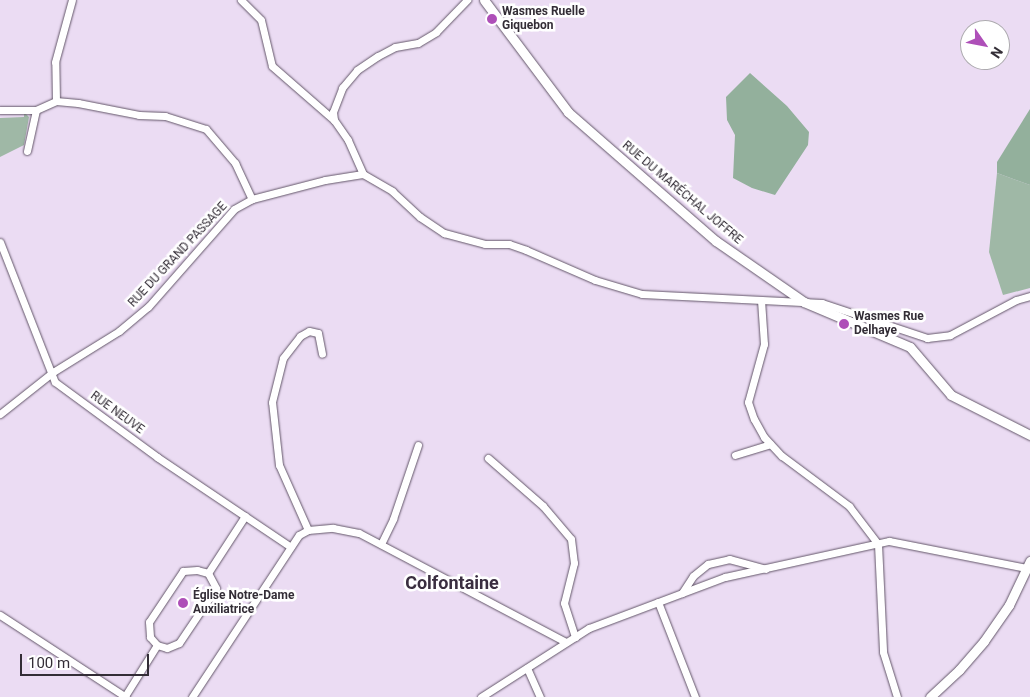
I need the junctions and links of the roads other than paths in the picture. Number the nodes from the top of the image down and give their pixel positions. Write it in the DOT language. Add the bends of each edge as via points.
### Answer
graph roads {
  1 [pos="72,0"];
  2 [pos="241,0"];
  3 [pos="467,0"];
  4 [pos="484,0"];
  5 [pos="56,101"];
  6 [pos="0,110"];
  7 [pos="36,110"];
  8 [pos="334,120"];
  9 [pos="27,151"];
  10 [pos="363,174"];
  11 [pos="252,199"];
  12 [pos="0,242"];
  13 [pos="1030,296"];
  14 [pos="761,300"];
  15 [pos="804,302"];
  16 [pos="322,354"];
  17 [pos="53,372"];
  18 [pos="0,414"];
  19 [pos="1030,435"];
  20 [pos="770,444"];
  21 [pos="418,445"];
  22 [pos="735,455"];
  23 [pos="488,458"];
  24 [pos="245,516"];
  25 [pos="308,530"];
  26 [pos="382,544"];
  27 [pos="878,544"];
  28 [pos="291,547"];
  29 [pos="1028,565"];
  30 [pos="766,569"];
  31 [pos="208,573"];
  32 [pos="682,593"];
  33 [pos="658,602"];
  34 [pos="0,615"];
  35 [pos="575,637"];
  36 [pos="566,642"];
  37 [pos="157,645"];
  38 [pos="527,668"];
  39 [pos="125,696"];
  40 [pos="192,697"];
  41 [pos="481,697"];
  42 [pos="540,697"];
  43 [pos="695,697"];
  44 [pos="897,697"];
  45 [pos="930,697"];
  1 -- 5 [label="street" via="55,62"];
  2 -- 8 [label="street" via="261,20 272,66"];
  3 -- 8 [label="street" via="436,32 418,43 395,47 357,70 342,88 333,112"];
  4 -- 15 [label="street, RUE DU MARÉCHAL JOFFRE" via="568,112 716,241"];
  5 -- 7 [label="street"];
  5 -- 11 [label="street" via="139,115 165,116 206,128 235,163"];
  6 -- 7 [label="street"];
  7 -- 9 [label="street"];
  8 -- 10 [label="street" via="348,140"];
  10 -- 11 [label="street, RUE DU GRAND PASSAGE"];
  10 -- 14 [label="street" via="392,191 420,218 444,233 464,240 526,250 595,280 642,294"];
  11 -- 17 [label="street, RUE DU GRAND PASSAGE" via="234,209 148,307 119,331"];
  12 -- 17 [label="street, RUE NEUVE"];
  13 -- 15 [label="street" via="1016,300 950,335 927,338 852,311"];
  14 -- 15 [label="street"];
  14 -- 20 [label="street" via="764,344 748,402 754,419"];
  15 -- 19 [label="street, RUE DU MARÉCHAL JOFFRE" via="910,348 951,395"];
  16 -- 25 [label="street" via="318,333 310,331 300,336 283,358 272,402 279,465"];
  17 -- 18 [label="street, RUE DU GRAND PASSAGE"];
  17 -- 24 [label="street, RUE NEUVE" via="55,382"];
  20 -- 22 [label="street"];
  20 -- 27 [label="street" via="849,506"];
  21 -- 26 [label="street"];
  23 -- 35 [label="street" via="543,506 571,540 574,563 564,603"];
  24 -- 28 [label="street, RUE NEUVE"];
  24 -- 31 [label="street"];
  25 -- 26 [label="street" via="333,528 359,533"];
  25 -- 28 [label="street" via="299,535"];
  26 -- 36 [label="street"];
  27 -- 29 [label="street" via="889,541"];
  27 -- 30 [label="street"];
  27 -- 44 [label="street" via="883,652"];
  28 -- 40 [label="street"];
  29 -- 45 [label="street" via="1009,605 984,641"];
  30 -- 32 [label="street" via="725,577"];
  30 -- 32 [label="street" via="729,559 708,564 693,576"];
  31 -- 37 [label="street" via="216,588 179,643 167,648"];
  31 -- 37 [label="street" via="197,570 183,572 149,622 150,637"];
  32 -- 33 [label="street"];
  33 -- 35 [label="street" via="588,628"];
  33 -- 43 [label="street"];
  34 -- 39 [label="street"];
  35 -- 36 [label="street"];
  36 -- 38 [label="street"];
  37 -- 39 [label="street"];
  38 -- 41 [label="street"];
  38 -- 42 [label="street"];
}
